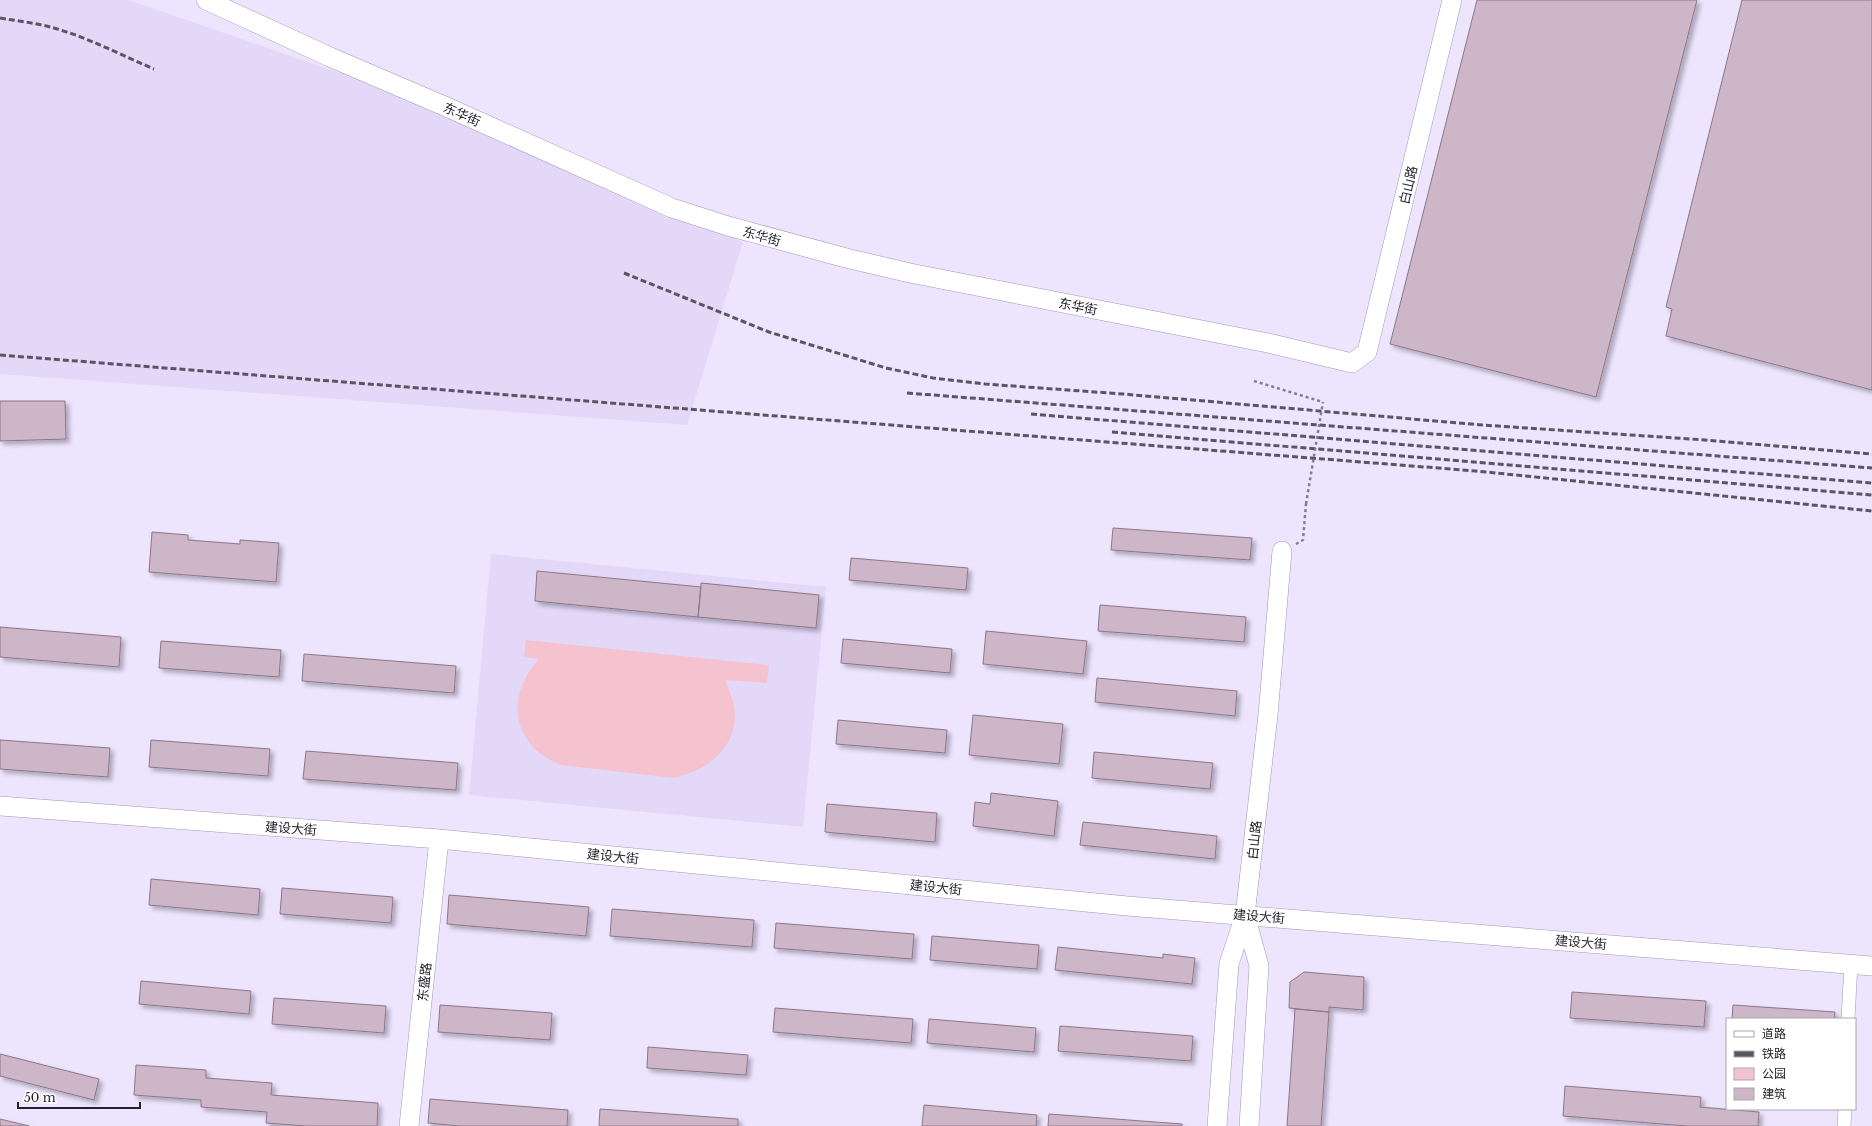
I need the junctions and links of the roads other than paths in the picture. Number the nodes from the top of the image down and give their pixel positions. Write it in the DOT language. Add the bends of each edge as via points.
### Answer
graph roads {
  1 [pos="206,0"];
  2 [pos="1452,0"];
  3 [pos="1352,363"];
  4 [pos="1282,551"];
  5 [pos="0,806"];
  6 [pos="439,839"];
  7 [pos="1245,914"];
  8 [pos="1851,964"];
  9 [pos="1872,966"];
  10 [pos="1848,1018"];
  11 [pos="1845,1110"];
  12 [pos="409,1126"];
  13 [pos="1217,1126"];
  14 [pos="1249,1126"];
  15 [pos="1844,1126"];
  1 -- 3 [label="street, 东华街" via="672,208 700,217 783,242 910,273 1268,343"];
  2 -- 3 [label="street, 白山路" via="1367,352"];
  4 -- 7 [label="street, 白山路" via="1268,716"];
  5 -- 6 [label="street, 建设大街"];
  6 -- 7 [label="street, 建设大街" via="1127,906"];
  6 -- 12 [label="street, 东盛路"];
  7 -- 8 [label="street, 建设大街"];
  7 -- 13 [label="street, 白山路" via="1229,964"];
  7 -- 14 [label="street" via="1259,966"];
  8 -- 9 [label="street, 建设大街"];
  8 -- 10 [label="street"];
  11 -- 15 [label="street"];
}
